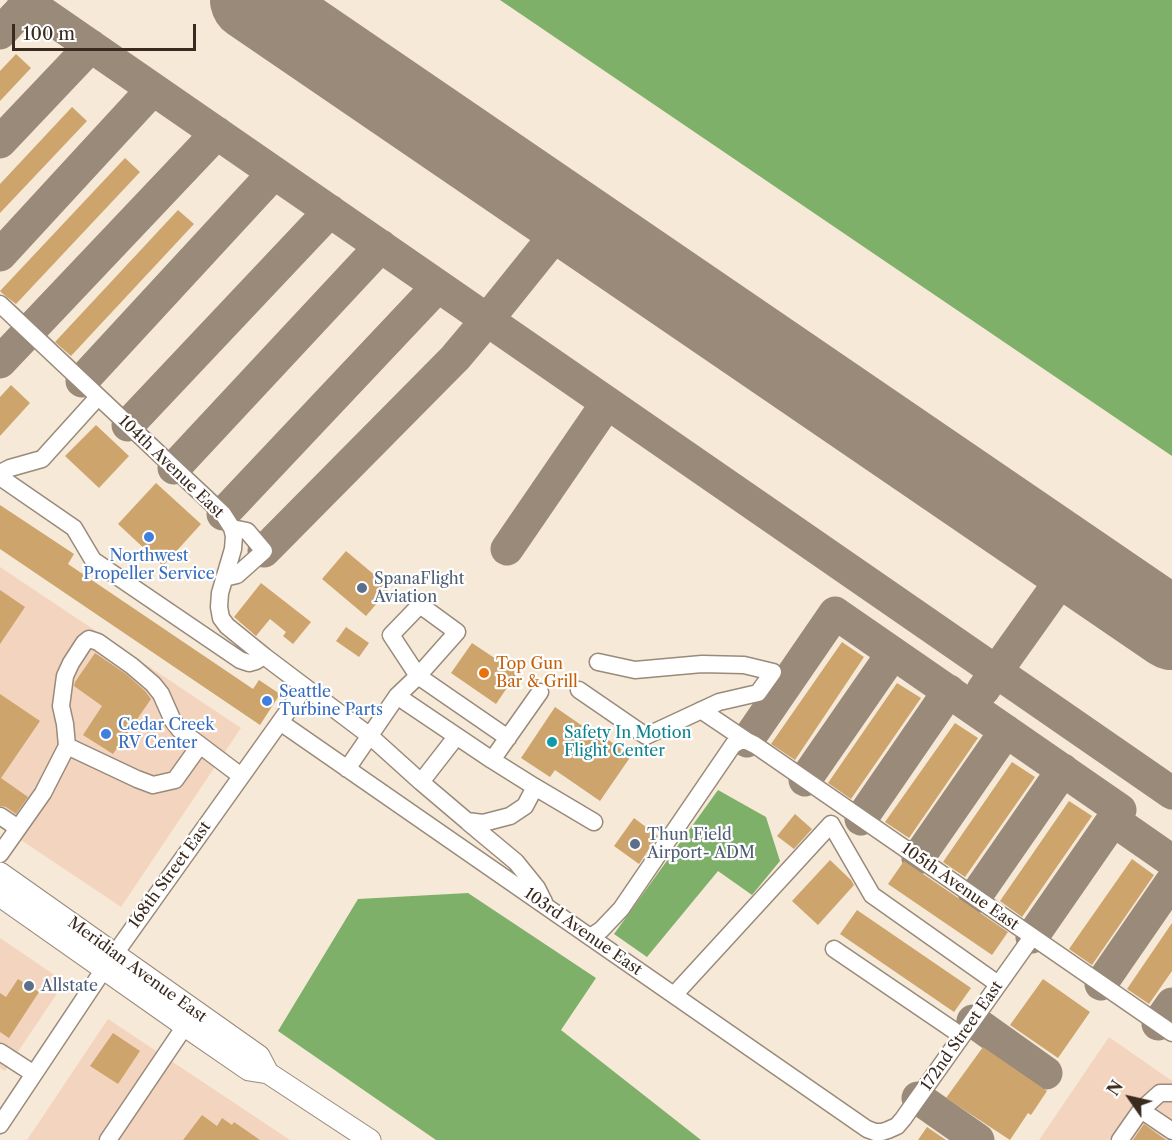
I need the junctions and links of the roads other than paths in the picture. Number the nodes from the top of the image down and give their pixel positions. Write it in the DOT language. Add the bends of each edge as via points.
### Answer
graph roads {
  1 [pos="0,304"];
  2 [pos="98,397"];
  3 [pos="0,475"];
  4 [pos="232,528"];
  5 [pos="224,578"];
  6 [pos="264,656"];
  7 [pos="598,662"];
  8 [pos="305,687"];
  9 [pos="579,690"];
  10 [pos="540,692"];
  11 [pos="397,696"];
  12 [pos="701,710"];
  13 [pos="280,722"];
  14 [pos="370,736"];
  15 [pos="456,737"];
  16 [pos="508,738"];
  17 [pos="747,741"];
  18 [pos="200,745"];
  19 [pos="67,746"];
  20 [pos="492,760"];
  21 [pos="347,769"];
  22 [pos="241,776"];
  23 [pos="421,782"];
  24 [pos="535,787"];
  25 [pos="0,816"];
  26 [pos="467,821"];
  27 [pos="594,822"];
  28 [pos="18,828"];
  29 [pos="0,854"];
  30 [pos="0,873"];
  31 [pos="0,896"];
  32 [pos="546,907"];
  33 [pos="590,937"];
  34 [pos="1032,938"];
  35 [pos="834,949"];
  36 [pos="109,961"];
  37 [pos="998,984"];
  38 [pos="674,995"];
  39 [pos="185,1026"];
  40 [pos="1172,1033"];
  41 [pos="962,1036"];
  42 [pos="0,1052"];
  43 [pos="268,1073"];
  44 [pos="34,1074"];
  45 [pos="1172,1093"];
  46 [pos="1141,1110"];
  47 [pos="0,1125"];
  48 [pos="888,1130"];
  49 [pos="1172,1131"];
  50 [pos="349,1132"];
  51 [pos="108,1140"];
  52 [pos="370,1140"];
  53 [pos="1120,1140"];
  1 -- 2 [label="street, 104th Avenue East"];
  2 -- 3 [label="street" via="42,459"];
  2 -- 4 [label="street, 104th Avenue East" via="223,514"];
  3 -- 6 [label="street" via="74,528 93,560 230,654 249,663"];
  4 -- 5 [label="street, 104th Avenue East" via="233,549"];
  4 -- 5 [label="street" via="247,531 264,551 237,575"];
  5 -- 6 [label="street, 104th Avenue East" via="221,618"];
  6 -- 8 [label="street"];
  7 -- 12 [label="street" via="635,670 702,664 773,672 758,693"];
  8 -- 13 [label="street, 168th Street East"];
  8 -- 14 [label="street"];
  9 -- 12 [label="street" via="646,736"];
  10 -- 16 [label="street"];
  11 -- 14 [label="street"];
  11 -- 15 [label="street"];
  11 -- 16 [label="street" via="418,676"];
  12 -- 17 [label="street, 105th Avenue East"];
  13 -- 21 [label="street, 103rd Avenue East"];
  13 -- 22 [label="street, 168th Street East"];
  14 -- 21 [label="street"];
  14 -- 23 [label="street"];
  15 -- 20 [label="street"];
  15 -- 23 [label="street"];
  16 -- 20 [label="street"];
  17 -- 33 [label="street" via="733,745 621,909"];
  17 -- 34 [label="street, 105th Avenue East"];
  18 -- 19 [label="street" via="175,780 153,785"];
  18 -- 19 [label="street" via="173,721 153,684 89,639 65,676 61,706"];
  18 -- 22 [label="street"];
  19 -- 28 [label="street" via="43,793"];
  20 -- 24 [label="street"];
  21 -- 32 [label="street, 103rd Avenue East"];
  22 -- 36 [label="street, 168th Street East"];
  23 -- 26 [label="street"];
  24 -- 26 [label="street" via="525,806 510,816 483,824"];
  24 -- 27 [label="street"];
  25 -- 28 [label="street"];
  26 -- 32 [label="street" via="516,862 537,888"];
  28 -- 29 [label="street"];
  30 -- 36 [label="main road, Meridian Avenue East"];
  31 -- 36 [label="main road, Meridian Avenue East"];
  32 -- 33 [label="street, 103rd Avenue East"];
  33 -- 38 [label="street, 103rd Avenue East"];
  34 -- 37 [label="street, 172nd Street East"];
  34 -- 40 [label="street, 105th Avenue East"];
  35 -- 41 [label="street"];
  36 -- 39 [label="main road, Meridian Avenue East"];
  36 -- 43 [label="main road, Meridian Avenue East" via="259,1056"];
  36 -- 44 [label="street, 168th Street East"];
  37 -- 38 [label="street" via="872,895 831,824"];
  37 -- 41 [label="street, 172nd Street East"];
  38 -- 48 [label="street, 103rd Avenue East" via="867,1129"];
  39 -- 43 [label="main road, Meridian Avenue East" via="249,1070"];
  39 -- 51 [label="street"];
  41 -- 48 [label="street, 172nd Street East" via="903,1119"];
  42 -- 44 [label="street"];
  43 -- 50 [label="main road, Meridian Avenue East"];
  44 -- 47 [label="street, 168th Street East"];
  45 -- 46 [label="street" via="1160,1093"];
  46 -- 49 [label="street"];
  46 -- 53 [label="street"];
  50 -- 52 [label="main road, Meridian Avenue East"];
}
